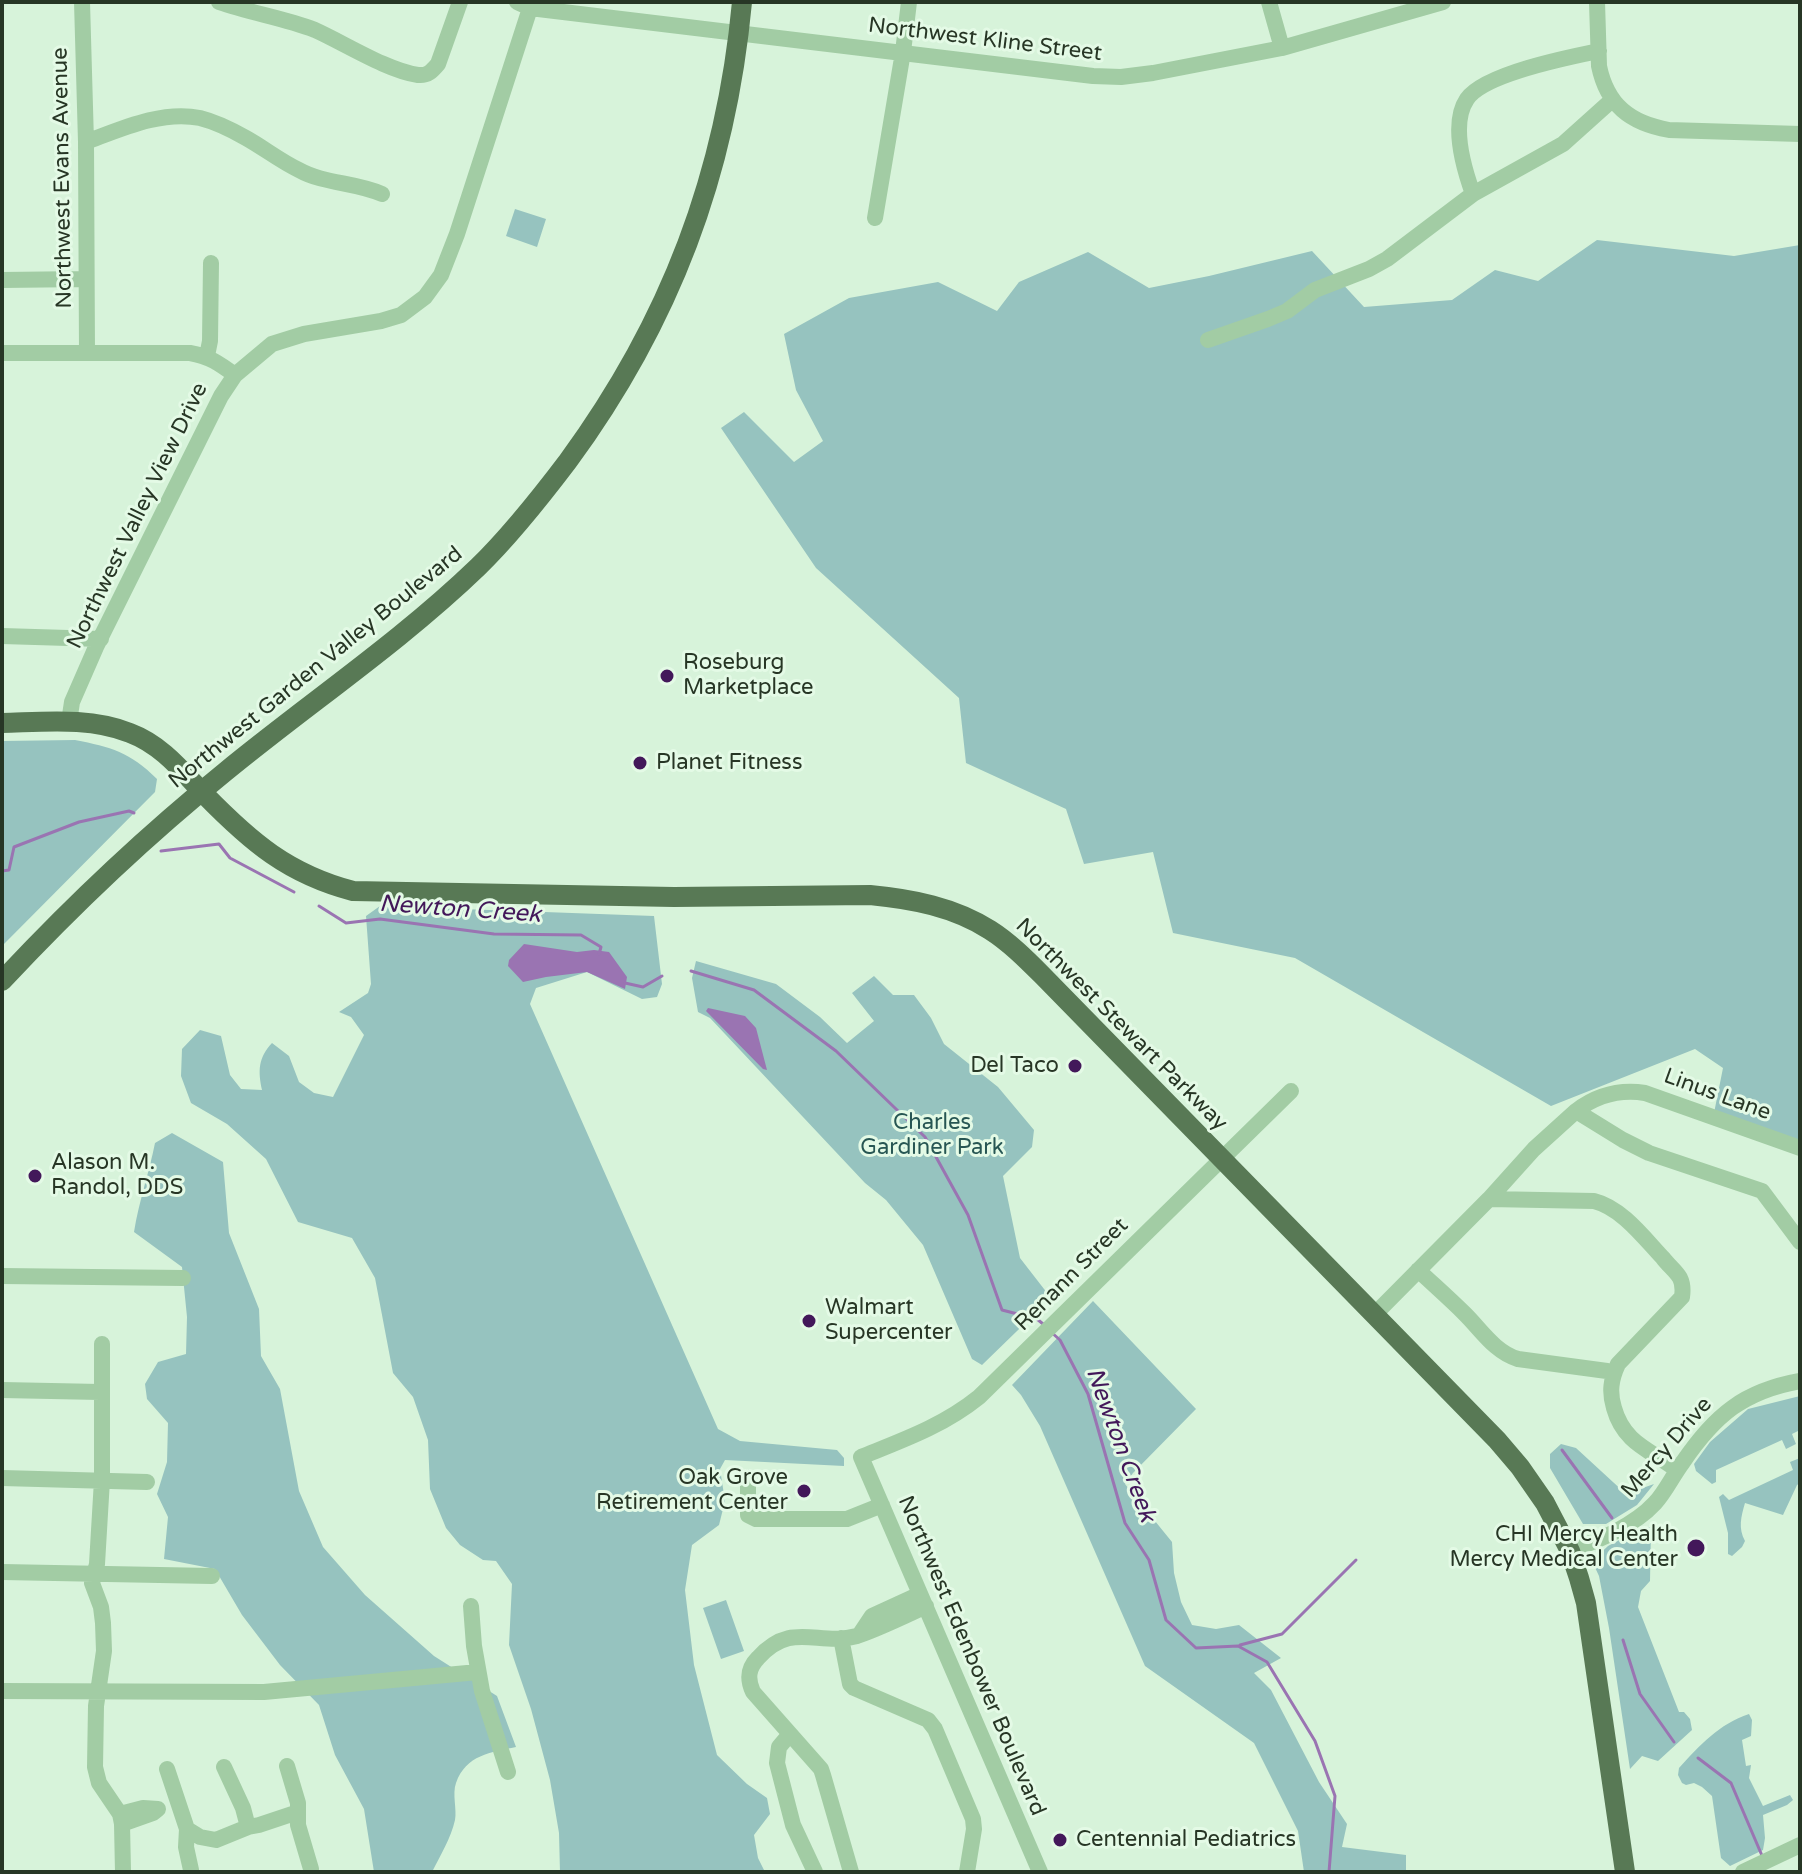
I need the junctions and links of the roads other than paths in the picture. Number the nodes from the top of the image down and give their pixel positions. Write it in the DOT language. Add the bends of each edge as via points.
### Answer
graph roads {
  1 [pos="82,2"];
  2 [pos="219,2"];
  3 [pos="460,2"];
  4 [pos="742,2"];
  5 [pos="909,2"];
  6 [pos="1269,2"];
  7 [pos="1443,2"];
  8 [pos="1597,2"];
  9 [pos="526,4"];
  10 [pos="739,34"];
  11 [pos="1282,48"];
  12 [pos="1599,51"];
  13 [pos="903,52"];
  14 [pos="1612,100"];
  15 [pos="1800,134"];
  16 [pos="86,142"];
  17 [pos="382,194"];
  18 [pos="1473,194"];
  19 [pos="875,218"];
  20 [pos="211,263"];
  21 [pos="86,279"];
  22 [pos="2,280"];
  23 [pos="1208,340"];
  24 [pos="2,353"];
  25 [pos="87,353"];
  26 [pos="207,356"];
  27 [pos="235,375"];
  28 [pos="2,636"];
  29 [pos="101,639"];
  30 [pos="69,722"];
  31 [pos="2,723"];
  32 [pos="202,792"];
  33 [pos="2,981"];
  34 [pos="1291,1091"];
  35 [pos="1576,1111"];
  36 [pos="1800,1148"];
  37 [pos="1221,1158"];
  38 [pos="1489,1199"];
  39 [pos="1800,1242"];
  40 [pos="1418,1270"];
  41 [pos="2,1276"];
  42 [pos="183,1278"];
  43 [pos="1375,1314"];
  44 [pos="102,1344"];
  45 [pos="1614,1374"];
  46 [pos="1800,1381"];
  47 [pos="2,1390"];
  48 [pos="100,1392"];
  49 [pos="861,1457"];
  50 [pos="1677,1470"];
  51 [pos="748,1477"];
  52 [pos="2,1478"];
  53 [pos="102,1480"];
  54 [pos="147,1482"];
  55 [pos="882,1505"];
  56 [pos="1570,1551"];
  57 [pos="2,1572"];
  58 [pos="94,1573"];
  59 [pos="212,1576"];
  60 [pos="923,1600"];
  61 [pos="471,1606"];
  62 [pos="841,1638"];
  63 [pos="478,1672"];
  64 [pos="2,1691"];
  65 [pos="98,1693"];
  66 [pos="790,1734"];
  67 [pos="287,1766"];
  68 [pos="224,1767"];
  69 [pos="167,1769"];
  70 [pos="508,1772"];
  71 [pos="180,1809"];
  72 [pos="298,1812"];
  73 [pos="121,1819"];
  74 [pos="248,1827"];
  75 [pos="187,1829"];
  76 [pos="1800,1845"];
  77 [pos="311,1869"];
  78 [pos="191,1870"];
  79 [pos="123,1872"];
  80 [pos="815,1872"];
  81 [pos="851,1872"];
  82 [pos="967,1872"];
  83 [pos="1040,1872"];
  84 [pos="1625,1872"];
  85 [pos="1743,1872"];
  1 -- 16 [label="street, Northwest Evans Avenue"];
  2 -- 3 [label="street" via="311,29 388,65 426,75 438,64"];
  4 -- 10 [label="main road, Northwest Garden Valley Boulevard"];
  5 -- 13 [label="street"];
  6 -- 11 [label="street"];
  7 -- 11 [label="street, Northwest Kline Street"];
  8 -- 12 [label="street"];
  9 -- 10 [label="street, Northwest Kline Street"];
  9 -- 27 [label="street, Northwest Valley View Drive" via="457,234 441,275 425,297 401,315 272,344"];
  10 -- 13 [label="street, Northwest Kline Street"];
  10 -- 32 [label="main road, Northwest Garden Valley Boulevard" via="720,138 688,245 647,337 589,432 541,497 478,567"];
  11 -- 13 [label="street, Northwest Kline Street" via="1121,77"];
  12 -- 14 [label="street" via="1601,76"];
  12 -- 18 [label="street" via="1531,67 1483,86 1467,99 1460,141"];
  13 -- 19 [label="street"];
  14 -- 15 [label="street" via="1657,128"];
  14 -- 18 [label="street" via="1556,148"];
  16 -- 17 [label="street" via="153,120 197,118 245,137 299,171"];
  16 -- 21 [label="street, Northwest Evans Avenue"];
  18 -- 23 [label="street" via="1369,269 1315,290 1287,311"];
  20 -- 26 [label="street"];
  21 -- 22 [label="street"];
  21 -- 25 [label="street, Northwest Evans Avenue"];
  24 -- 25 [label="street"];
  25 -- 26 [label="street"];
  26 -- 27 [label="street"];
  27 -- 29 [label="street, Northwest Valley View Drive"];
  28 -- 29 [label="street"];
  29 -- 30 [label="street, Northwest Valley View Drive" via="72,702"];
  30 -- 31 [label="main road, Northwest Stewart Parkway"];
  30 -- 32 [label="main road, Northwest Stewart Parkway" via="134,734 168,756"];
  32 -- 33 [label="main road, Northwest Garden Valley Boulevard" via="147,838"];
  32 -- 37 [label="main road, Northwest Stewart Parkway" via="278,860 353,891 870,895 956,913 1018,952"];
  34 -- 37 [label="street, Renann Street"];
  35 -- 36 [label="street, Linus Lane" via="1607,1094 1645,1093"];
  35 -- 38 [label="street, Linus Lane"];
  35 -- 39 [label="street" via="1641,1149 1762,1191"];
  37 -- 43 [label="main road, Northwest Stewart Parkway"];
  37 -- 49 [label="street, Renann Street" via="979,1397 923,1432"];
  38 -- 40 [label="street, Linus Lane"];
  38 -- 45 [label="street" via="1603,1203 1679,1277 1683,1290 1678,1303"];
  40 -- 43 [label="street, Linus Lane"];
  40 -- 45 [label="street" via="1508,1356"];
  41 -- 42 [label="street"];
  43 -- 56 [label="main road, Northwest Stewart Parkway" via="1520,1467"];
  44 -- 48 [label="street"];
  45 -- 50 [label="street" via="1610,1389 1619,1424"];
  46 -- 50 [label="street, Mercy Drive" via="1759,1391 1732,1407"];
  47 -- 48 [label="street"];
  48 -- 53 [label="street"];
  49 -- 55 [label="street, Northwest Edenbower Boulevard"];
  50 -- 56 [label="street, Mercy Drive" via="1647,1511"];
  51 -- 55 [label="street" via="748,1515 756,1519 847,1519"];
  52 -- 53 [label="street"];
  53 -- 54 [label="street"];
  53 -- 58 [label="street"];
  55 -- 60 [label="street, Northwest Edenbower Boulevard"];
  56 -- 84 [label="main road, Northwest Stewart Parkway" via="1586,1603"];
  57 -- 58 [label="street"];
  58 -- 59 [label="street"];
  58 -- 65 [label="street" via="104,1636"];
  60 -- 62 [label="street" via="872,1616 860,1634"];
  60 -- 83 [label="street, Northwest Edenbower Boulevard"];
  61 -- 63 [label="street"];
  62 -- 66 [label="street" via="788,1637 752,1665 748,1676 753,1692"];
  62 -- 82 [label="street" via="854,1688 928,1720 935,1729 973,1819"];
  63 -- 65 [label="street" via="264,1692"];
  63 -- 70 [label="street"];
  64 -- 65 [label="street"];
  65 -- 73 [label="street" via="96,1775"];
  66 -- 80 [label="street" via="779,1747 777,1763 796,1833"];
  66 -- 81 [label="street" via="821,1769"];
  67 -- 72 [label="street"];
  68 -- 74 [label="street"];
  69 -- 71 [label="street"];
  71 -- 73 [label="street"];
  71 -- 75 [label="street"];
  72 -- 74 [label="street"];
  72 -- 77 [label="street"];
  73 -- 79 [label="street"];
  74 -- 75 [label="street" via="216,1840"];
  75 -- 78 [label="street"];
  76 -- 85 [label="street"];
}
